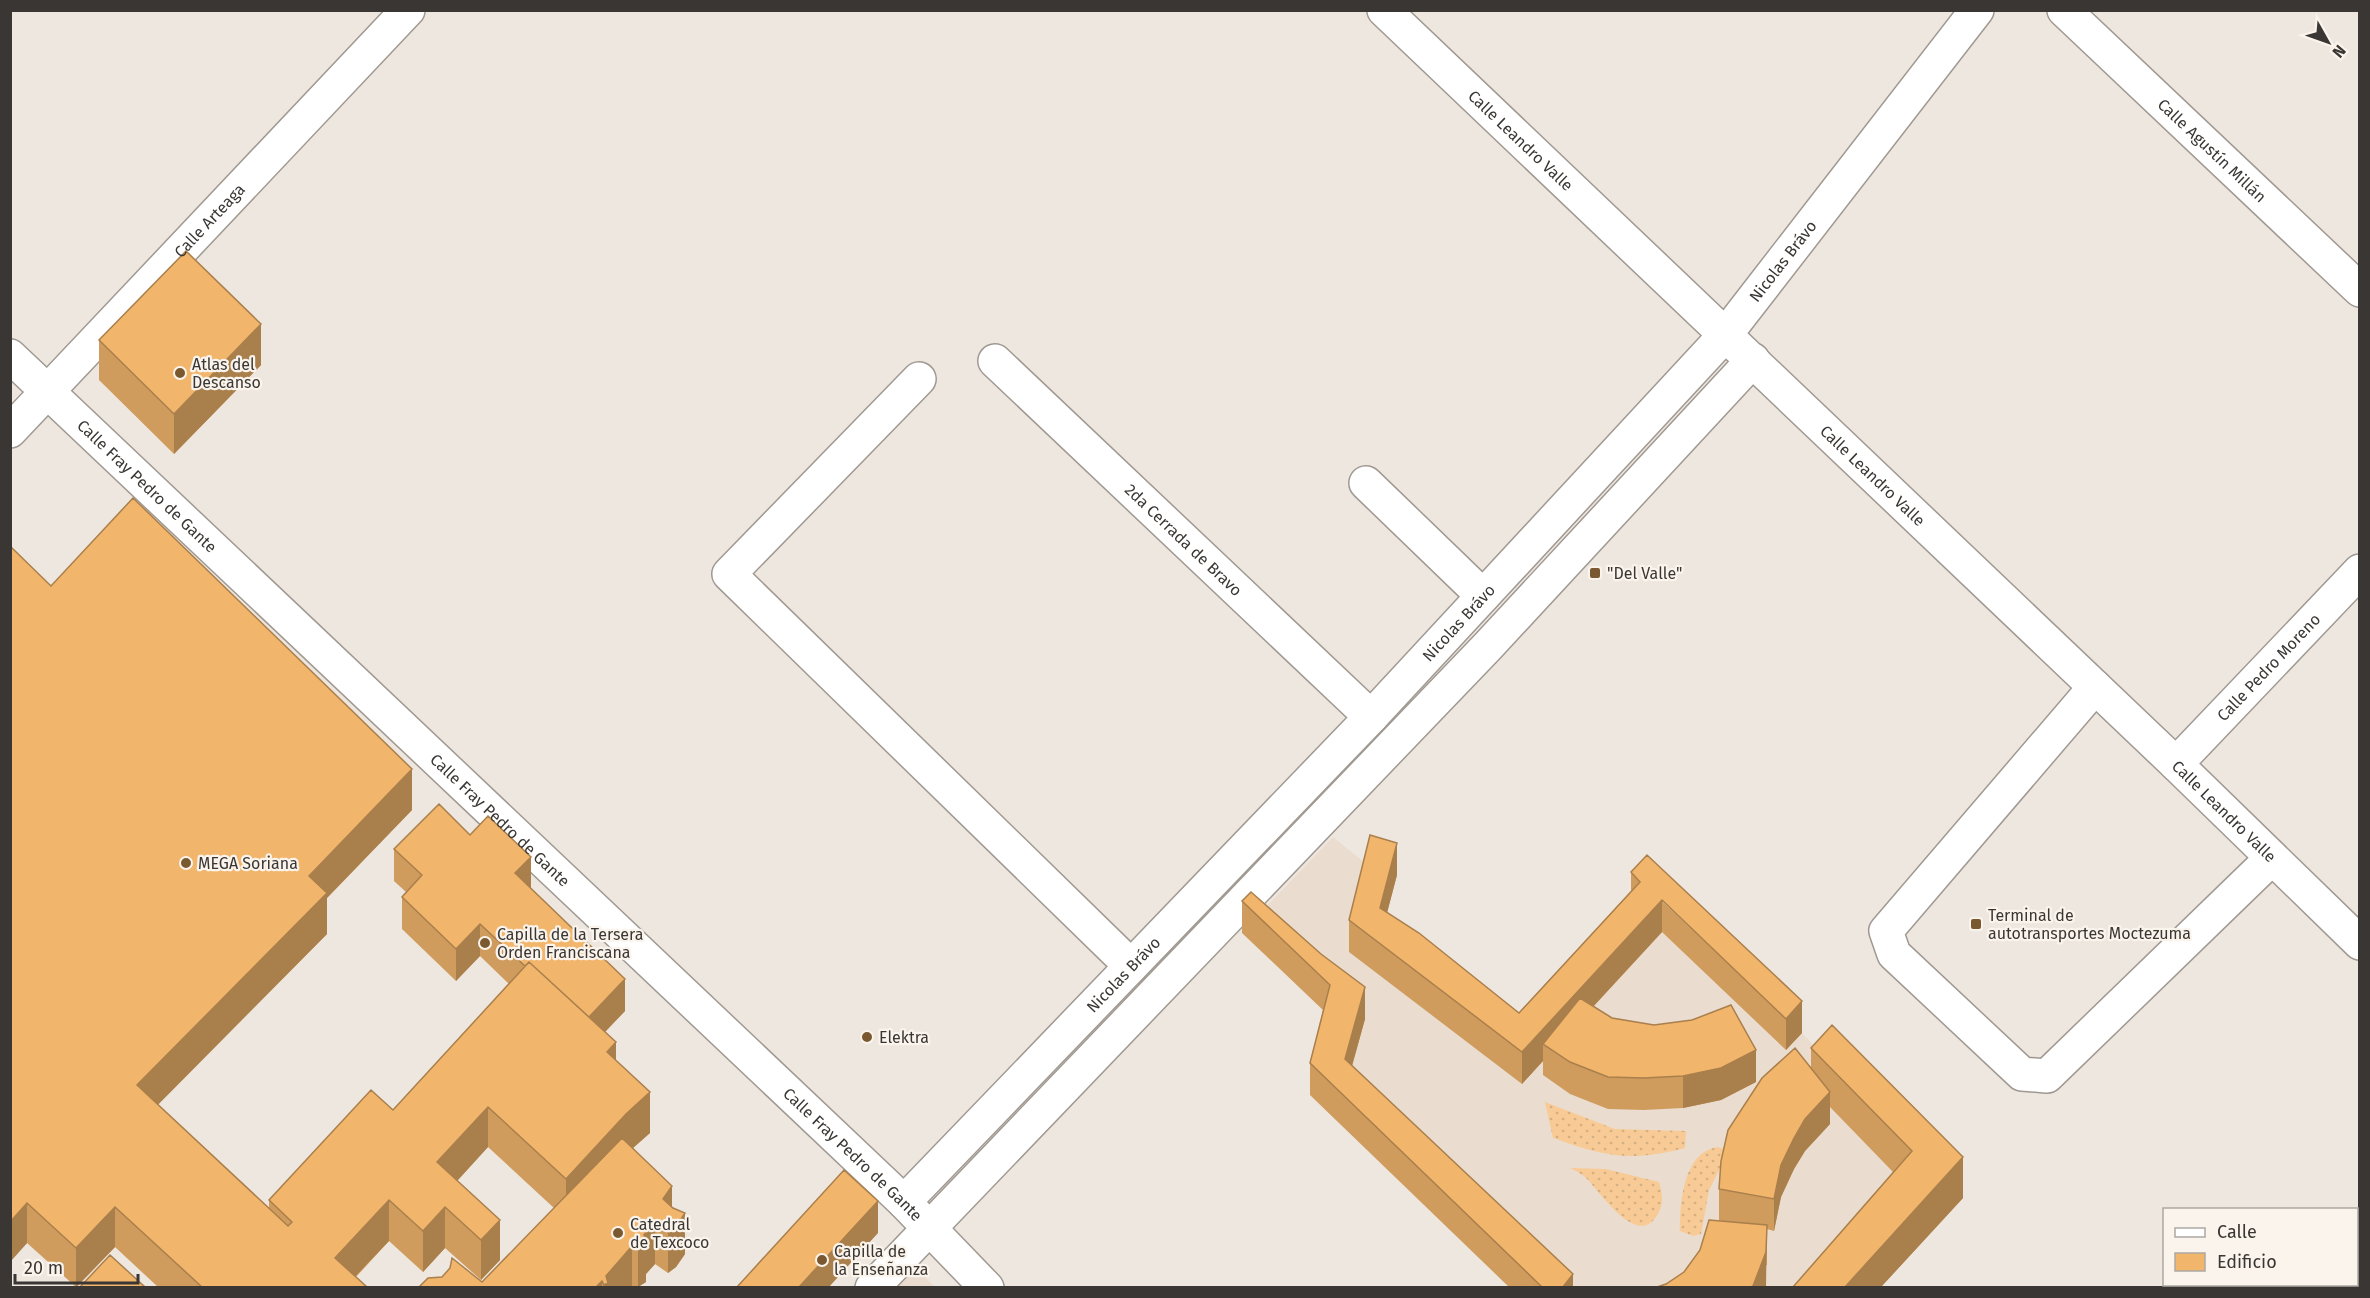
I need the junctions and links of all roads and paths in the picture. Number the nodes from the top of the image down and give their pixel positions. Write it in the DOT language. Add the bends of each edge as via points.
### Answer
graph roads {
  1 [pos="408,10"];
  2 [pos="1384,10"];
  3 [pos="1977,10"];
  4 [pos="2064,10"];
  5 [pos="2360,290"];
  6 [pos="1726,334"];
  7 [pos="10,356"];
  8 [pos="1753,360"];
  9 [pos="995,361"];
  10 [pos="919,379"];
  11 [pos="48,391"];
  12 [pos="10,431"];
  13 [pos="1366,483"];
  14 [pos="2360,571"];
  15 [pos="1483,596"];
  16 [pos="2095,687"];
  17 [pos="1371,717"];
  18 [pos="2176,764"];
  19 [pos="2272,858"];
  20 [pos="2360,943"];
  21 [pos="1131,966"];
  22 [pos="904,1202"];
  23 [pos="929,1230"];
  24 [pos="872,1287"];
  25 [pos="987,1287"];
  1 -- 11 [label="street, Calle Arteaga"];
  2 -- 6 [label="street, Calle Leandro Valle"];
  3 -- 6 [label="street, Nicolas Brávo"];
  4 -- 5 [label="street, Calle Agustín Millán"];
  6 -- 8 [label="street, Calle Leandro Valle"];
  6 -- 15 [label="street, Nicolas Brávo"];
  7 -- 11 [label="street, Calle Fray Pedro de Gante"];
  8 -- 16 [label="street, Calle Leandro Valle"];
  8 -- 23 [label="street" via="1497,637"];
  9 -- 17 [label="street, 2da Cerrada de Bravo"];
  10 -- 21 [label="street" via="729,574"];
  11 -- 12 [label="street, Calle Arteaga"];
  11 -- 22 [label="street, Calle Fray Pedro de Gante"];
  13 -- 15 [label="street"];
  14 -- 18 [label="street, Calle Pedro Moreno"];
  15 -- 17 [label="street, Nicolas Brávo"];
  16 -- 18 [label="street, Calle Leandro Valle"];
  16 -- 19 [label="street" via="1886,931 1894,954 2022,1074 2047,1076"];
  17 -- 21 [label="street, Nicolas Brávo"];
  18 -- 19 [label="street, Calle Leandro Valle"];
  19 -- 20 [label="street, Calle Leandro Valle"];
  21 -- 22 [label="street, Nicolas Brávo"];
  22 -- 23 [label="street, Calle Fray Pedro de Gante"];
  23 -- 24 [label="street"];
  23 -- 25 [label="street, Calle Fray Pedro de Gante"];
}
